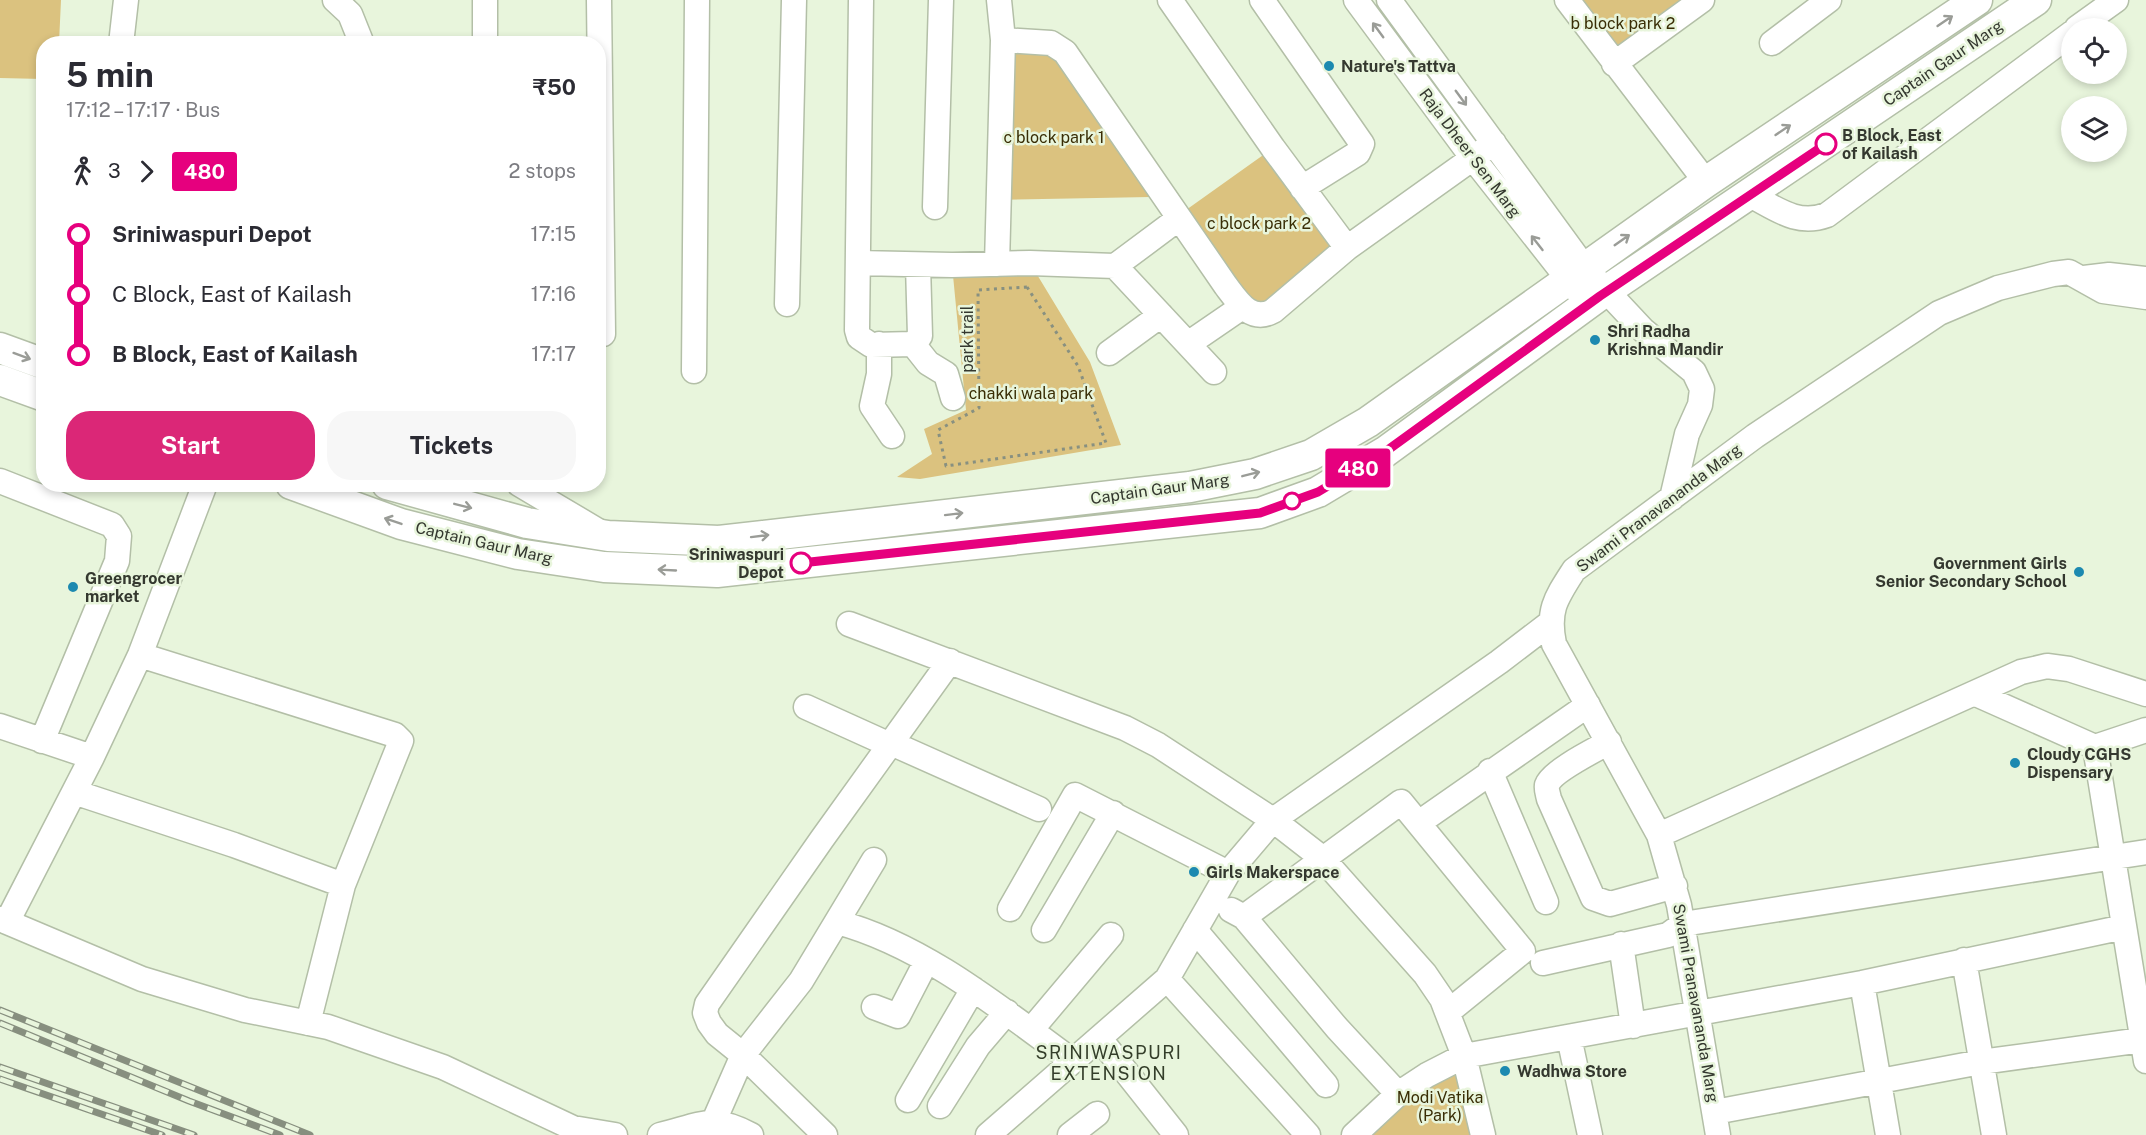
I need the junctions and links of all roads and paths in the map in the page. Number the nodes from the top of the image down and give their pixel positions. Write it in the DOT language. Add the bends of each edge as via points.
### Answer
graph roads {
  1 [pos="126,0"];
  2 [pos="335,0"];
  3 [pos="485,0"];
  4 [pos="599,0"];
  5 [pos="698,0"];
  6 [pos="794,0"];
  7 [pos="861,0"];
  8 [pos="941,0"];
  9 [pos="999,0"];
  10 [pos="1170,0"];
  11 [pos="1262,0"];
  12 [pos="1356,0"];
  13 [pos="1389,0"];
  14 [pos="1567,0"];
  15 [pos="1702,0"];
  16 [pos="1829,0"];
  17 [pos="1977,0"];
  18 [pos="2036,0"];
  19 [pos="2116,0"];
  20 [pos="2092,18"];
  21 [pos="122,36"];
  22 [pos="359,36"];
  23 [pos="485,36"];
  24 [pos="599,36"];
  25 [pos="1003,40"];
  26 [pos="2061,41"];
  27 [pos="1772,43"];
  28 [pos="1614,64"];
  29 [pos="1494,143"];
  30 [pos="1472,157"];
  31 [pos="1706,182"];
  32 [pos="1302,188"];
  33 [pos="1750,195"];
  34 [pos="934,207"];
  35 [pos="1179,219"];
  36 [pos="1347,248"];
  37 [pos="858,264"];
  38 [pos="998,264"];
  39 [pos="918,265"];
  40 [pos="1115,266"];
  41 [pos="1575,273"];
  42 [pos="2084,278"];
  43 [pos="2146,279"];
  44 [pos="2146,297"];
  45 [pos="1596,298"];
  46 [pos="787,304"];
  47 [pos="1242,307"];
  48 [pos="1161,315"];
  49 [pos="879,344"];
  50 [pos="913,344"];
  51 [pos="1188,344"];
  52 [pos="0,348"];
  53 [pos="1109,353"];
  54 [pos="36,361"];
  55 [pos="694,371"];
  56 [pos="1214,372"];
  57 [pos="0,380"];
  58 [pos="36,393"];
  59 [pos="953,398"];
  60 [pos="1101,428"];
  61 [pos="892,436"];
  62 [pos="0,481"];
  63 [pos="202,492"];
  64 [pos="313,492"];
  65 [pos="426,492"];
  66 [pos="533,492"];
  67 [pos="1672,498"];
  68 [pos="608,536"];
  69 [pos="1550,622"];
  70 [pos="849,624"];
  71 [pos="140,655"];
  72 [pos="950,661"];
  73 [pos="1976,693"];
  74 [pos="2146,694"];
  75 [pos="1588,705"];
  76 [pos="806,707"];
  77 [pos="0,726"];
  78 [pos="2146,730"];
  79 [pos="42,741"];
  80 [pos="1609,742"];
  81 [pos="891,744"];
  82 [pos="2094,747"];
  83 [pos="92,757"];
  84 [pos="1490,771"];
  85 [pos="74,792"];
  86 [pos="1039,809"];
  87 [pos="1113,813"];
  88 [pos="1273,820"];
  89 [pos="1420,822"];
  90 [pos="1659,835"];
  91 [pos="2146,852"];
  92 [pos="2111,857"];
  93 [pos="1322,858"];
  94 [pos="874,860"];
  95 [pos="1228,873"];
  96 [pos="344,885"];
  97 [pos="1675,886"];
  98 [pos="1212,900"];
  99 [pos="1546,902"];
  100 [pos="1010,909"];
  101 [pos="1244,917"];
  102 [pos="3,920"];
  103 [pos="837,922"];
  104 [pos="1683,924"];
  105 [pos="2124,927"];
  106 [pos="1044,930"];
  107 [pos="1195,930"];
  108 [pos="1111,935"];
  109 [pos="1621,944"];
  110 [pos="1964,960"];
  111 [pos="926,962"];
  112 [pos="1544,963"];
  113 [pos="1167,979"];
  114 [pos="1862,983"];
  115 [pos="973,989"];
  116 [pos="874,1007"];
  117 [pos="1006,1012"];
  118 [pos="1448,1012"];
  119 [pos="1699,1014"];
  120 [pos="308,1023"];
  121 [pos="1633,1026"];
  122 [pos="1030,1030"];
  123 [pos="1569,1037"];
  124 [pos="1100,1039"];
  125 [pos="2144,1051"];
  126 [pos="743,1055"];
  127 [pos="1464,1056"];
  128 [pos="1071,1060"];
  129 [pos="1981,1062"];
  130 [pos="1878,1082"];
  131 [pos="1326,1086"];
  132 [pos="1398,1094"];
  133 [pos="908,1100"];
  134 [pos="940,1106"];
  135 [pos="1097,1114"];
  136 [pos="714,1121"];
  137 [pos="1717,1123"];
  138 [pos="995,1132"];
  139 [pos="615,1135"];
  140 [pos="660,1135"];
  141 [pos="751,1135"];
  142 [pos="825,1135"];
  143 [pos="1070,1135"];
  144 [pos="1176,1135"];
  145 [pos="1308,1135"];
  146 [pos="1354,1135"];
  147 [pos="1483,1135"];
  148 [pos="1590,1135"];
  149 [pos="1888,1135"];
  150 [pos="1994,1135"];
  1 -- 21 [label="street"];
  2 -- 22 [label="street" via="350,14"];
  3 -- 23 [label="street"];
  4 -- 24 [label="street"];
  5 -- 55 [label="street"];
  6 -- 46 [label="street"];
  7 -- 37 [label="street"];
  8 -- 34 [label="street"];
  9 -- 25 [label="street"];
  10 -- 32 [label="street"];
  11 -- 32 [label="street" via="1362,144 1358,153"];
  30 -- 12 [label="street, Raja Dheer Sen Marg, one-way"];
  13 -- 29 [label="street, Raja Dheer Sen Marg, one-way"];
  14 -- 28 [label="street"];
  15 -- 28 [label="street"];
  16 -- 27 [label="street"];
  31 -- 17 [label="main road, Captain Gaur Marg, one-way"];
  18 -- 33 [label="main road, Captain Gaur Marg"];
  19 -- 20 [label="street"];
  25 -- 35 [label="street" via="1052,43 1065,52"];
  25 -- 38 [label="street"];
  26 -- 33 [label="street" via="1827,216 1812,221 1799,219"];
  28 -- 31 [label="street"];
  29 -- 30 [label="street"];
  29 -- 41 [label="street, Raja Dheer Sen Marg"];
  30 -- 36 [label="street"];
  41 -- 30 [label="street, Raja Dheer Sen Marg, one-way"];
  41 -- 31 [label="main road, Captain Gaur Marg, one-way"];
  32 -- 36 [label="street"];
  33 -- 45 [label="main road, Captain Gaur Marg"];
  35 -- 40 [label="street"];
  35 -- 47 [label="street"];
  36 -- 47 [label="street" via="1273,311 1258,315"];
  37 -- 39 [label="street"];
  37 -- 49 [label="street" via="857,330 864,342"];
  38 -- 39 [label="street"];
  38 -- 40 [label="street"];
  39 -- 50 [label="street" via="920,336"];
  40 -- 48 [label="street"];
  41 -- 45 [label="street, Raja Dheer Sen Marg"];
  68 -- 41 [label="main road, Captain Gaur Marg, one-way" via="719,541 1190,487 1255,474 1311,455 1368,422"];
  42 -- 43 [label="street, Swami Pranavananda Marg" via="2109,275"];
  42 -- 44 [label="street, Swami Pranavananda Marg" via="2103,291"];
  42 -- 67 [label="street, Swami Pranavananda Marg" via="2070,272 2053,273 1998,288 1938,313 1878,351"];
  45 -- 64 [label="main road, Captain Gaur Marg, one-way" via="1385,452 1318,492 1260,513 717,572 604,567 518,554 401,524"];
  45 -- 67 [label="street, Raja Dheer Sen Marg" via="1694,372 1702,389"];
  47 -- 51 [label="street"];
  48 -- 51 [label="street"];
  48 -- 53 [label="street"];
  49 -- 50 [label="street"];
  49 -- 61 [label="street" via="879,374 872,406"];
  50 -- 59 [label="street" via="927,363 946,374"];
  51 -- 56 [label="street"];
  52 -- 54 [label="main road, one-way"];
  57 -- 58 [label="main road"];
  60 -- 60 [label="path, park trail" via="1078,366 1027,287 978,290 979,408 938,430 946,466 1106,443"];
  62 -- 79 [label="street" via="112,525 119,536 117,561"];
  63 -- 71 [label="street"];
  65 -- 68 [label="main road, Captain Gaur Marg, one-way" via="527,523"];
  66 -- 68 [label="street"];
  67 -- 69 [label="street, Swami Pranavananda Marg" via="1574,570 1555,599"];
  69 -- 75 [label="street, Swami Pranavananda Marg" via="1554,644"];
  69 -- 88 [label="street"];
  70 -- 72 [label="street"];
  71 -- 83 [label="street"];
  71 -- 96 [label="street" via="398,736 400,745"];
  72 -- 81 [label="street"];
  72 -- 88 [label="street" via="1125,728"];
  73 -- 74 [label="street" via="2021,672 2047,666 2069,669"];
  73 -- 82 [label="street"];
  73 -- 90 [label="street"];
  75 -- 80 [label="street, Swami Pranavananda Marg"];
  75 -- 84 [label="street"];
  76 -- 81 [label="street"];
  77 -- 79 [label="street"];
  78 -- 82 [label="street"];
  79 -- 83 [label="street"];
  80 -- 90 [label="street, Swami Pranavananda Marg"];
  80 -- 97 [label="street" via="1556,774 1547,789 1593,898 1610,904"];
  81 -- 86 [label="street"];
  81 -- 126 [label="street" via="707,1004 709,1023"];
  82 -- 92 [label="street"];
  83 -- 85 [label="street"];
  84 -- 89 [label="street"];
  84 -- 99 [label="street"];
  85 -- 96 [label="street"];
  85 -- 102 [label="street"];
  87 -- 95 [label="street"];
  87 -- 100 [label="street" via="1076,795"];
  87 -- 106 [label="street"];
  88 -- 93 [label="street"];
  88 -- 95 [label="street"];
  89 -- 93 [label="street" via="1401,802"];
  89 -- 118 [label="street" via="1523,951"];
  90 -- 97 [label="street, Swami Pranavananda Marg"];
  91 -- 92 [label="street"];
  92 -- 104 [label="street"];
  92 -- 105 [label="street"];
  93 -- 101 [label="street"];
  93 -- 118 [label="street" via="1425,974"];
  94 -- 103 [label="street"];
  95 -- 98 [label="street"];
  96 -- 120 [label="street"];
  97 -- 104 [label="street, Swami Pranavananda Marg"];
  98 -- 101 [label="street"];
  98 -- 107 [label="street"];
  101 -- 132 [label="street"];
  102 -- 120 [label="street" via="142,979 245,1010"];
  103 -- 111 [label="street" via="870,931"];
  103 -- 126 [label="street" via="801,981"];
  104 -- 109 [label="street" via="1668,935"];
  104 -- 119 [label="street, Swami Pranavananda Marg"];
  105 -- 110 [label="street"];
  105 -- 125 [label="street"];
  107 -- 113 [label="street"];
  107 -- 131 [label="street"];
  108 -- 122 [label="street"];
  109 -- 112 [label="street"];
  109 -- 121 [label="street"];
  110 -- 114 [label="street"];
  110 -- 129 [label="street"];
  111 -- 115 [label="street"];
  111 -- 116 [label="street" via="898,1016"];
  113 -- 124 [label="street"];
  113 -- 145 [label="street"];
  114 -- 119 [label="street"];
  114 -- 130 [label="street"];
  115 -- 117 [label="street"];
  115 -- 133 [label="street"];
  117 -- 122 [label="street"];
  117 -- 134 [label="street" via="978,1046"];
  118 -- 127 [label="street"];
  119 -- 121 [label="street"];
  119 -- 137 [label="street, Swami Pranavananda Marg"];
  120 -- 139 [label="street" via="443,1067 573,1128"];
  121 -- 123 [label="street"];
  122 -- 128 [label="street"];
  123 -- 127 [label="street"];
  123 -- 148 [label="street"];
  124 -- 128 [label="street"];
  124 -- 144 [label="street"];
  125 -- 129 [label="street"];
  126 -- 136 [label="street"];
  126 -- 142 [label="street"];
  127 -- 132 [label="street"];
  127 -- 147 [label="street"];
  128 -- 138 [label="street"];
  129 -- 130 [label="street"];
  129 -- 150 [label="street"];
  130 -- 137 [label="street"];
  130 -- 149 [label="street"];
  132 -- 146 [label="street"];
  135 -- 143 [label="street"];
  136 -- 140 [label="street"];
  136 -- 141 [label="street"];
}
